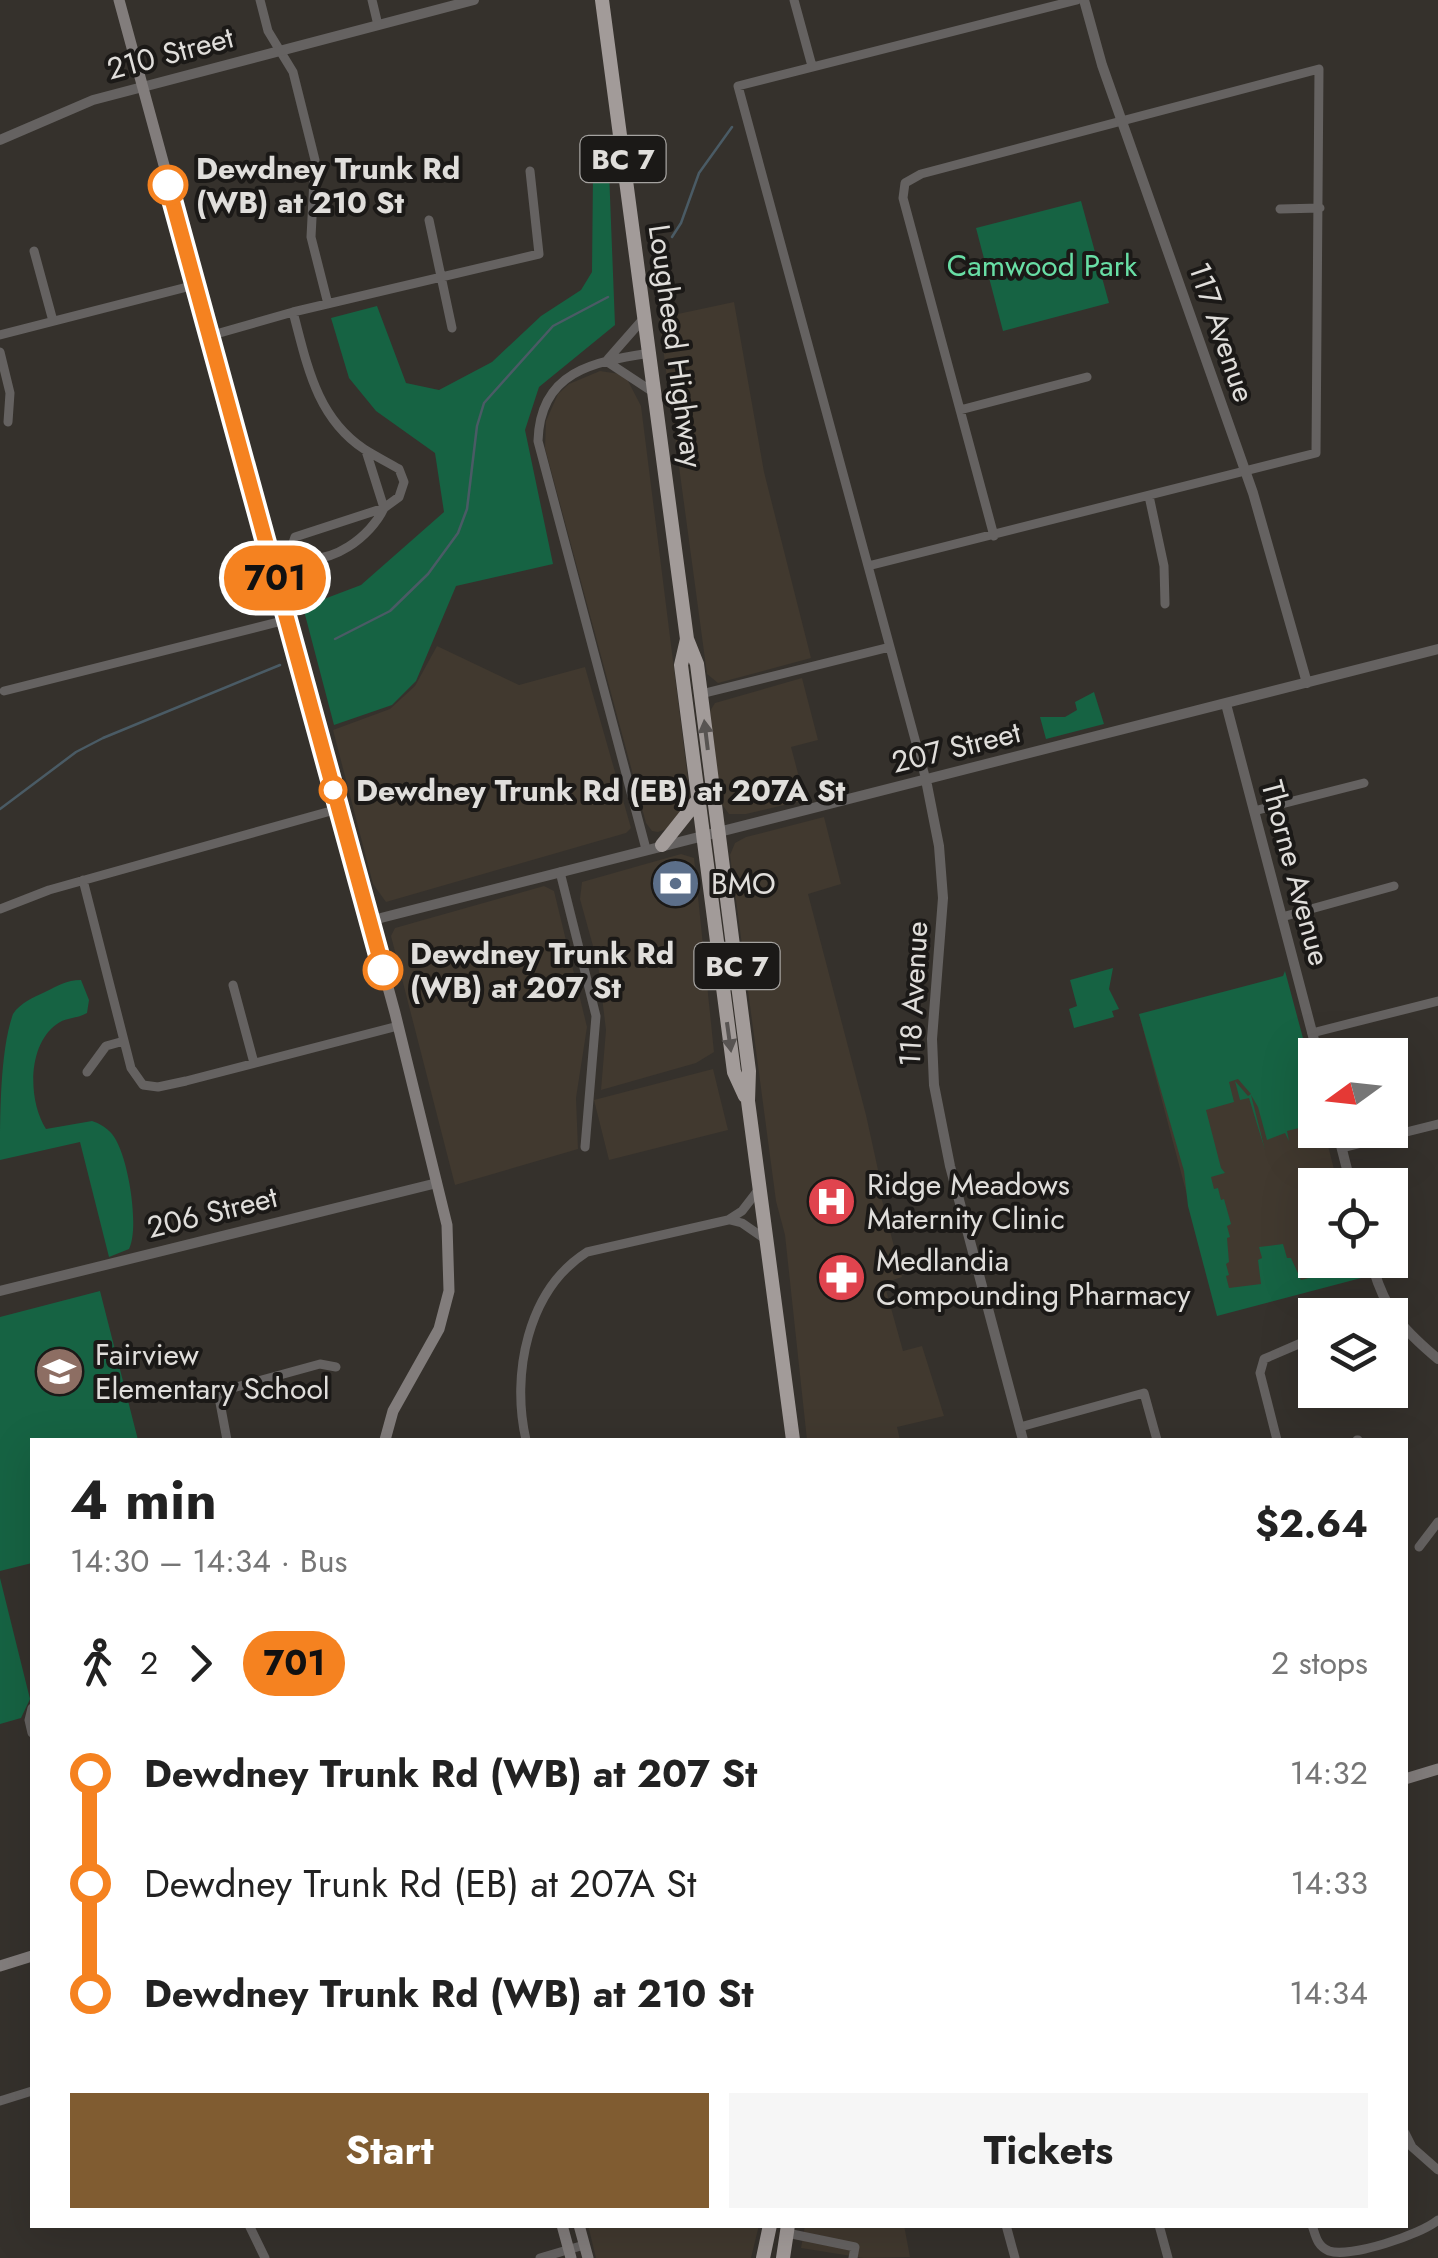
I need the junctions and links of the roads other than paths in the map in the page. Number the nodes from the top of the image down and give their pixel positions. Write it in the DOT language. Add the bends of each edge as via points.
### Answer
graph roads {
  1 [pos="118,0"];
  2 [pos="260,0"];
  3 [pos="372,0"];
  4 [pos="474,0"];
  5 [pos="602,0"];
  6 [pos="794,0"];
  7 [pos="1081,0"];
  8 [pos="378,25"];
  9 [pos="280,49"];
  10 [pos="812,66"];
  11 [pos="142,87"];
  12 [pos="1121,120"];
  13 [pos="0,140"];
  14 [pos="530,171"];
  15 [pos="1320,208"];
  16 [pos="1280,209"];
  17 [pos="429,220"];
  18 [pos="34,251"];
  19 [pos="443,279"];
  20 [pos="195,285"];
  21 [pos="328,304"];
  22 [pos="292,312"];
  23 [pos="644,318"];
  24 [pos="54,321"];
  25 [pos="452,328"];
  26 [pos="0,335"];
  27 [pos="210,336"];
  28 [pos="0,352"];
  29 [pos="650,353"];
  30 [pos="606,360"];
  31 [pos="1087,377"];
  32 [pos="655,394"];
  33 [pos="960,410"];
  34 [pos="8,422"];
  35 [pos="366,451"];
  36 [pos="1244,471"];
  37 [pos="1149,496"];
  38 [pos="384,508"];
  39 [pos="994,536"];
  40 [pos="868,566"];
  41 [pos="1165,604"];
  42 [pos="286,620"];
  43 [pos="687,639"];
  44 [pos="890,646"];
  45 [pos="1438,649"];
  46 [pos="1307,683"];
  47 [pos="4,691"];
  48 [pos="701,694"];
  49 [pos="1226,704"];
  50 [pos="926,780"];
  51 [pos="1364,783"];
  52 [pos="697,801"];
  53 [pos="338,809"];
  54 [pos="1254,811"];
  55 [pos="719,832"];
  56 [pos="702,836"];
  57 [pos="662,845"];
  58 [pos="646,849"];
  59 [pos="560,872"];
  60 [pos="83,880"];
  61 [pos="1394,886"];
  62 [pos="0,908"];
  63 [pos="1282,917"];
  64 [pos="369,920"];
  65 [pos="234,985"];
  66 [pos="1438,1001"];
  67 [pos="398,1026"];
  68 [pos="1312,1033"];
  69 [pos="1313,1038"];
  70 [pos="124,1041"];
  71 [pos="254,1063"];
  72 [pos="87,1072"];
  73 [pos="748,1101"];
  74 [pos="1438,1124"];
  75 [pos="1408,1132"];
  76 [pos="585,1147"];
  77 [pos="1342,1148"];
  78 [pos="1347,1168"];
  79 [pos="437,1183"];
  80 [pos="761,1187"];
  81 [pos="728,1220"];
  82 [pos="768,1241"];
  83 [pos="0,1291"];
  84 [pos="1408,1332"];
  85 [pos="1298,1345"];
  86 [pos="1438,1359"];
  87 [pos="336,1367"];
  88 [pos="1020,1428"];
  89 [pos="227,1438"];
  90 [pos="386,1438"];
  91 [pos="526,1438"];
  92 [pos="793,1438"];
  93 [pos="1023,1438"];
  94 [pos="1156,1438"];
  95 [pos="1276,1438"];
  96 [pos="1438,1522"];
  97 [pos="1419,1547"];
  98 [pos="1438,1769"];
  99 [pos="1408,1778"];
  100 [pos="30,1957"];
  101 [pos="0,1966"];
  102 [pos="30,2092"];
  103 [pos="0,2101"];
  104 [pos="1408,2140"];
  105 [pos="1438,2170"];
  106 [pos="1438,2220"];
  107 [pos="251,2228"];
  108 [pos="563,2228"];
  109 [pos="580,2228"];
  110 [pos="769,2228"];
  111 [pos="1007,2228"];
  112 [pos="1159,2228"];
  113 [pos="1313,2228"];
  114 [pos="788,2229"];
  115 [pos="584,2244"];
  116 [pos="854,2252"];
  117 [pos="570,2253"];
  118 [pos="1329,2255"];
  119 [pos="265,2258"];
  120 [pos="540,2258"];
  121 [pos="588,2258"];
  122 [pos="763,2258"];
  123 [pos="782,2258"];
  124 [pos="1015,2258"];
  125 [pos="1168,2258"];
  1 -- 11 [label="main road"];
  2 -- 9 [label="street"];
  3 -- 8 [label="street"];
  4 -- 8 [label="street, 210 Street"];
  5 -- 23 [label="highway, Lougheed Highway / BC 7"];
  6 -- 10 [label="street"];
  7 -- 10 [label="street"];
  7 -- 12 [label="street, 117 Avenue"];
  8 -- 9 [label="street, 210 Street"];
  9 -- 11 [label="street, 210 Street"];
  9 -- 21 [label="street" via="293,72 316,160 310,237"];
  10 -- 40 [label="street" via="738,86"];
  11 -- 13 [label="street, 210 Street" via="84,103"];
  11 -- 20 [label="main road"];
  12 -- 15 [label="street" via="1319,69"];
  12 -- 33 [label="street" via="905,183 903,198"];
  12 -- 36 [label="street, 117 Avenue"];
  14 -- 19 [label="street" via="539,254"];
  15 -- 16 [label="street"];
  15 -- 36 [label="street" via="1316,452"];
  17 -- 19 [label="street"];
  18 -- 24 [label="street"];
  19 -- 21 [label="street"];
  19 -- 25 [label="street"];
  20 -- 24 [label="street"];
  20 -- 27 [label="main road"];
  21 -- 22 [label="street"];
  22 -- 27 [label="street"];
  22 -- 35 [label="street" via="321,403"];
  23 -- 29 [label="highway, Lougheed Highway / BC 7"];
  23 -- 30 [label="street"];
  24 -- 26 [label="street"];
  27 -- 42 [label="main road"];
  28 -- 34 [label="street" via="10,393"];
  29 -- 30 [label="street"];
  29 -- 32 [label="highway, Lougheed Highway / BC 7"];
  30 -- 32 [label="street"];
  30 -- 58 [label="street" via="564,378 553,391 538,441"];
  31 -- 33 [label="street"];
  32 -- 43 [label="highway, Lougheed Highway / BC 7"];
  33 -- 39 [label="street"];
  35 -- 38 [label="street"];
  35 -- 38 [label="street" via="403,474 399,497"];
  36 -- 37 [label="street"];
  36 -- 46 [label="street, 117 Avenue"];
  37 -- 39 [label="street"];
  37 -- 41 [label="street"];
  38 -- 38 [label="street" via="296,537 294,552 310,558 346,549 378,522"];
  39 -- 40 [label="street"];
  40 -- 44 [label="street"];
  42 -- 47 [label="street"];
  42 -- 53 [label="main road"];
  43 -- 48 [label="highway, Lougheed Highway / BC 7"];
  43 -- 52 [label="highway, Lougheed Highway / BC 7" via="681,665"];
  44 -- 48 [label="street"];
  44 -- 50 [label="street"];
  45 -- 46 [label="street, 207 Street"];
  46 -- 49 [label="street, 207 Street"];
  55 -- 48 [label="highway, Lougheed Highway / BC 7, one-way"];
  49 -- 50 [label="street, 207 Street"];
  49 -- 54 [label="street, Thorne Avenue"];
  50 -- 55 [label="street, 207 Street"];
  50 -- 88 [label="street, 118 Avenue" via="943,898 934,1085"];
  51 -- 54 [label="street"];
  52 -- 56 [label="highway, Lougheed Highway / BC 7"];
  52 -- 57 [label="highway"];
  53 -- 60 [label="street"];
  53 -- 64 [label="main road"];
  54 -- 63 [label="street, Thorne Avenue"];
  55 -- 56 [label="street, 207 Street"];
  55 -- 73 [label="highway, Lougheed Highway / BC 7" via="750,1071"];
  56 -- 57 [label="street, 207 Street"];
  56 -- 73 [label="highway, Lougheed Highway / BC 7, one-way" via="734,1072"];
  57 -- 58 [label="street, 207 Street"];
  58 -- 59 [label="street, 207 Street"];
  59 -- 64 [label="street, 207 Street"];
  59 -- 76 [label="street" via="596,1016"];
  60 -- 62 [label="street"];
  60 -- 70 [label="street"];
  61 -- 63 [label="street"];
  63 -- 68 [label="street, Thorne Avenue"];
  64 -- 67 [label="main road"];
  65 -- 71 [label="street"];
  66 -- 68 [label="street"];
  67 -- 71 [label="street"];
  67 -- 79 [label="main road"];
  68 -- 69 [label="street, Thorne Avenue"];
  70 -- 71 [label="street" via="143,1085"];
  70 -- 72 [label="street" via="106,1046"];
  73 -- 80 [label="highway, Lougheed Highway / BC 7"];
  74 -- 75 [label="street"];
  77 -- 78 [label="street"];
  79 -- 83 [label="street, 206 Street"];
  79 -- 90 [label="main road" via="450,1241 449,1291 438,1330 393,1411"];
  80 -- 81 [label="street"];
  80 -- 82 [label="highway, Lougheed Highway / BC 7"];
  81 -- 82 [label="street"];
  81 -- 91 [label="street" via="576,1260 529,1329 523,1360"];
  82 -- 92 [label="highway, Lougheed Highway / BC 7"];
  84 -- 86 [label="street"];
  85 -- 95 [label="street" via="1264,1359 1260,1373"];
  87 -- 89 [label="street" via="320,1364 218,1392"];
  88 -- 93 [label="street, 118 Avenue"];
  88 -- 94 [label="street" via="1144,1393"];
  96 -- 97 [label="street"];
  98 -- 99 [label="main road"];
  100 -- 101 [label="main road"];
  102 -- 103 [label="street"];
  104 -- 105 [label="street"];
  106 -- 118 [label="street" via="1405,2238"];
  107 -- 119 [label="street"];
  108 -- 117 [label="main road"];
  109 -- 115 [label="main road"];
  110 -- 122 [label="highway"];
  111 -- 124 [label="street"];
  112 -- 125 [label="street"];
  113 -- 118 [label="street"];
  114 -- 116 [label="street"];
  114 -- 123 [label="highway"];
  115 -- 117 [label="street"];
  115 -- 121 [label="main road"];
  117 -- 120 [label="street"];
}
